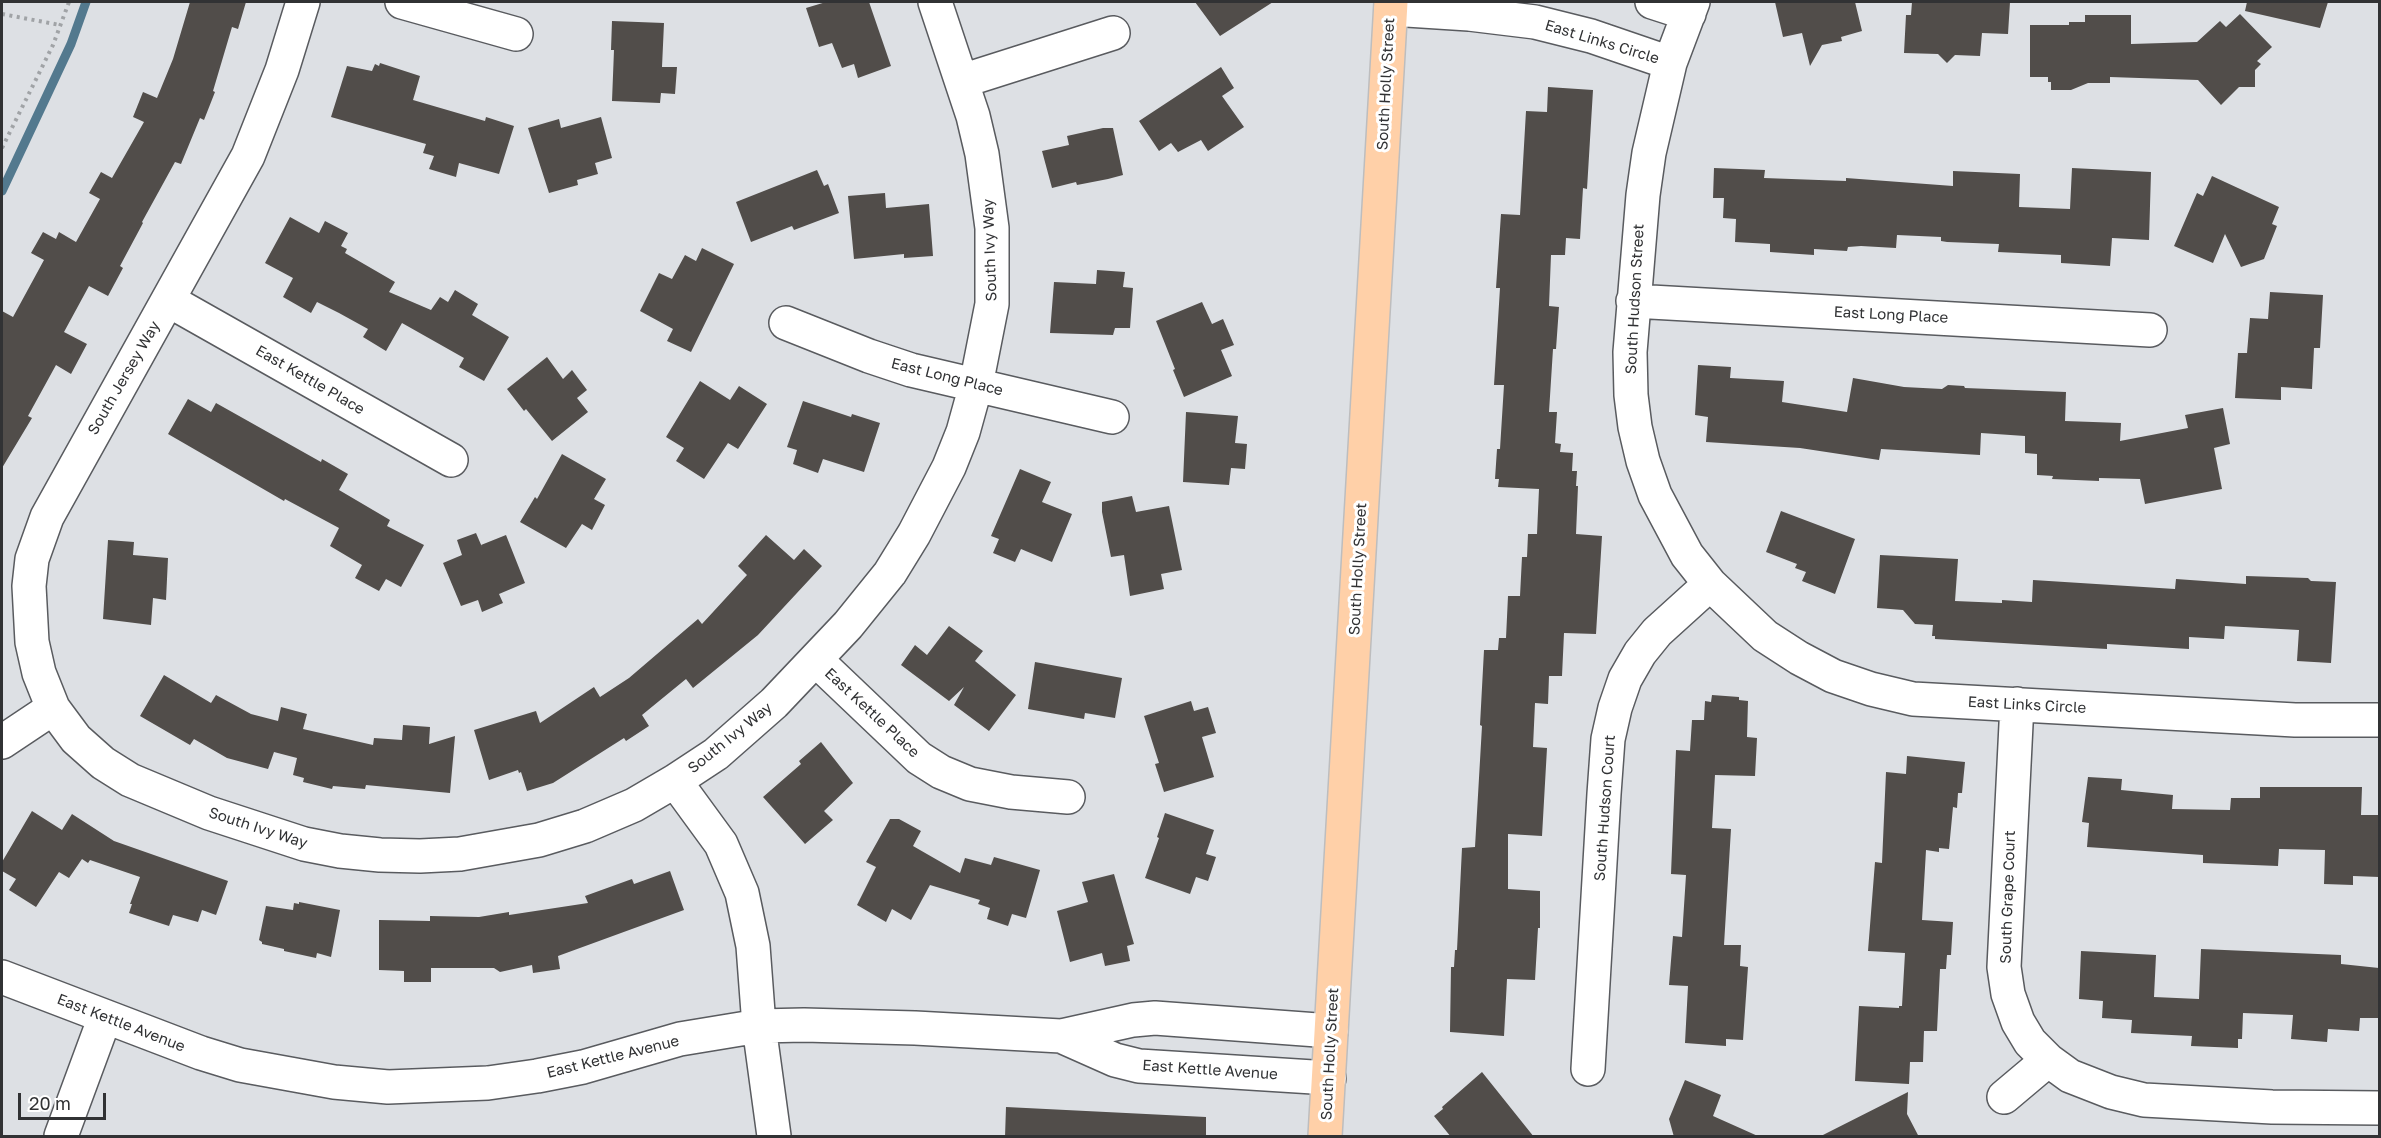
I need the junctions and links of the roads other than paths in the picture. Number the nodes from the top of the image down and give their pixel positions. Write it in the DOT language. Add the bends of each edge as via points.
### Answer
graph roads {
  1 [pos="303,2"];
  2 [pos="402,2"];
  3 [pos="935,2"];
  4 [pos="1652,2"];
  5 [pos="1391,5"];
  6 [pos="1691,8"];
  7 [pos="1113,33"];
  8 [pos="516,34"];
  9 [pos="1670,63"];
  10 [pos="962,81"];
  11 [pos="168,300"];
  12 [pos="1633,301"];
  13 [pos="786,323"];
  14 [pos="2150,330"];
  15 [pos="976,385"];
  16 [pos="1112,417"];
  17 [pos="451,460"];
  18 [pos="1710,584"];
  19 [pos="816,660"];
  20 [pos="2017,704"];
  21 [pos="53,708"];
  22 [pos="2379,720"];
  23 [pos="2,742"];
  24 [pos="675,781"];
  25 [pos="1068,797"];
  26 [pos="2,977"];
  27 [pos="105,1017"];
  28 [pos="759,1026"];
  29 [pos="1331,1031"];
  30 [pos="1061,1036"];
  31 [pos="2049,1060"];
  32 [pos="1588,1069"];
  33 [pos="1329,1078"];
  34 [pos="2004,1097"];
  35 [pos="2379,1108"];
  36 [pos="61,1137"];
  37 [pos="774,1137"];
  38 [pos="1325,1137"];
  1 -- 11 [label="street, South Jersey Way" via="282,70 248,156"];
  2 -- 8 [label="street"];
  3 -- 10 [label="street, South Ivy Way"];
  4 -- 6 [label="street"];
  5 -- 9 [label="street, East Links Circle" via="1535,22"];
  5 -- 29 [label="main road, South Holly Street"];
  6 -- 9 [label="street, South Hudson Street"];
  7 -- 10 [label="street"];
  9 -- 12 [label="street, South Hudson Street" via="1649,153"];
  10 -- 15 [label="street, South Ivy Way" via="982,154 992,228 992,304"];
  11 -- 17 [label="street, East Kettle Place"];
  11 -- 21 [label="street, South Jersey Way" via="63,484 38,538 29,586 29,613 39,673"];
  12 -- 14 [label="street, East Long Place"];
  12 -- 18 [label="street, South Hudson Street" via="1631,395 1643,461 1668,521 1687,555"];
  13 -- 15 [label="street, East Long Place" via="879,360"];
  15 -- 16 [label="street, East Long Place"];
  15 -- 19 [label="street, South Ivy Way" via="950,467 914,534 890,573"];
  18 -- 20 [label="street, East Links Circle" via="1765,636 1833,676 1913,699"];
  18 -- 32 [label="street, South Hudson Court" via="1657,632 1640,653 1615,708 1608,739"];
  19 -- 24 [label="street, South Ivy Way" via="747,728"];
  19 -- 25 [label="street, East Kettle Place" via="910,751 941,772 970,784"];
  20 -- 22 [label="street, East Links Circle" via="2295,720"];
  20 -- 31 [label="street, South Grape Court" via="2004,967 2018,1022 2030,1042"];
  21 -- 23 [label="street"];
  21 -- 24 [label="street, South Ivy Way" via="76,739 130,780 266,833 340,851 420,856 501,849 585,826 634,805"];
  24 -- 28 [label="street" via="721,844 742,893 753,946"];
  26 -- 27 [label="street, East Kettle Avenue"];
  27 -- 28 [label="street, East Kettle Avenue" via="240,1065 388,1087 488,1083 537,1076 680,1039"];
  27 -- 36 [label="street"];
  28 -- 30 [label="street, East Kettle Avenue" via="915,1028"];
  28 -- 37 [label="street"];
  29 -- 30 [label="street, East Kettle Avenue" via="1155,1018"];
  29 -- 33 [label="main road, South Holly Street"];
  30 -- 33 [label="street, East Kettle Avenue" via="1115,1060 1139,1066"];
  31 -- 34 [label="street"];
  31 -- 35 [label="street, South Grape Court" via="2070,1076 2145,1100"];
  33 -- 38 [label="main road, South Holly Street"];
}
